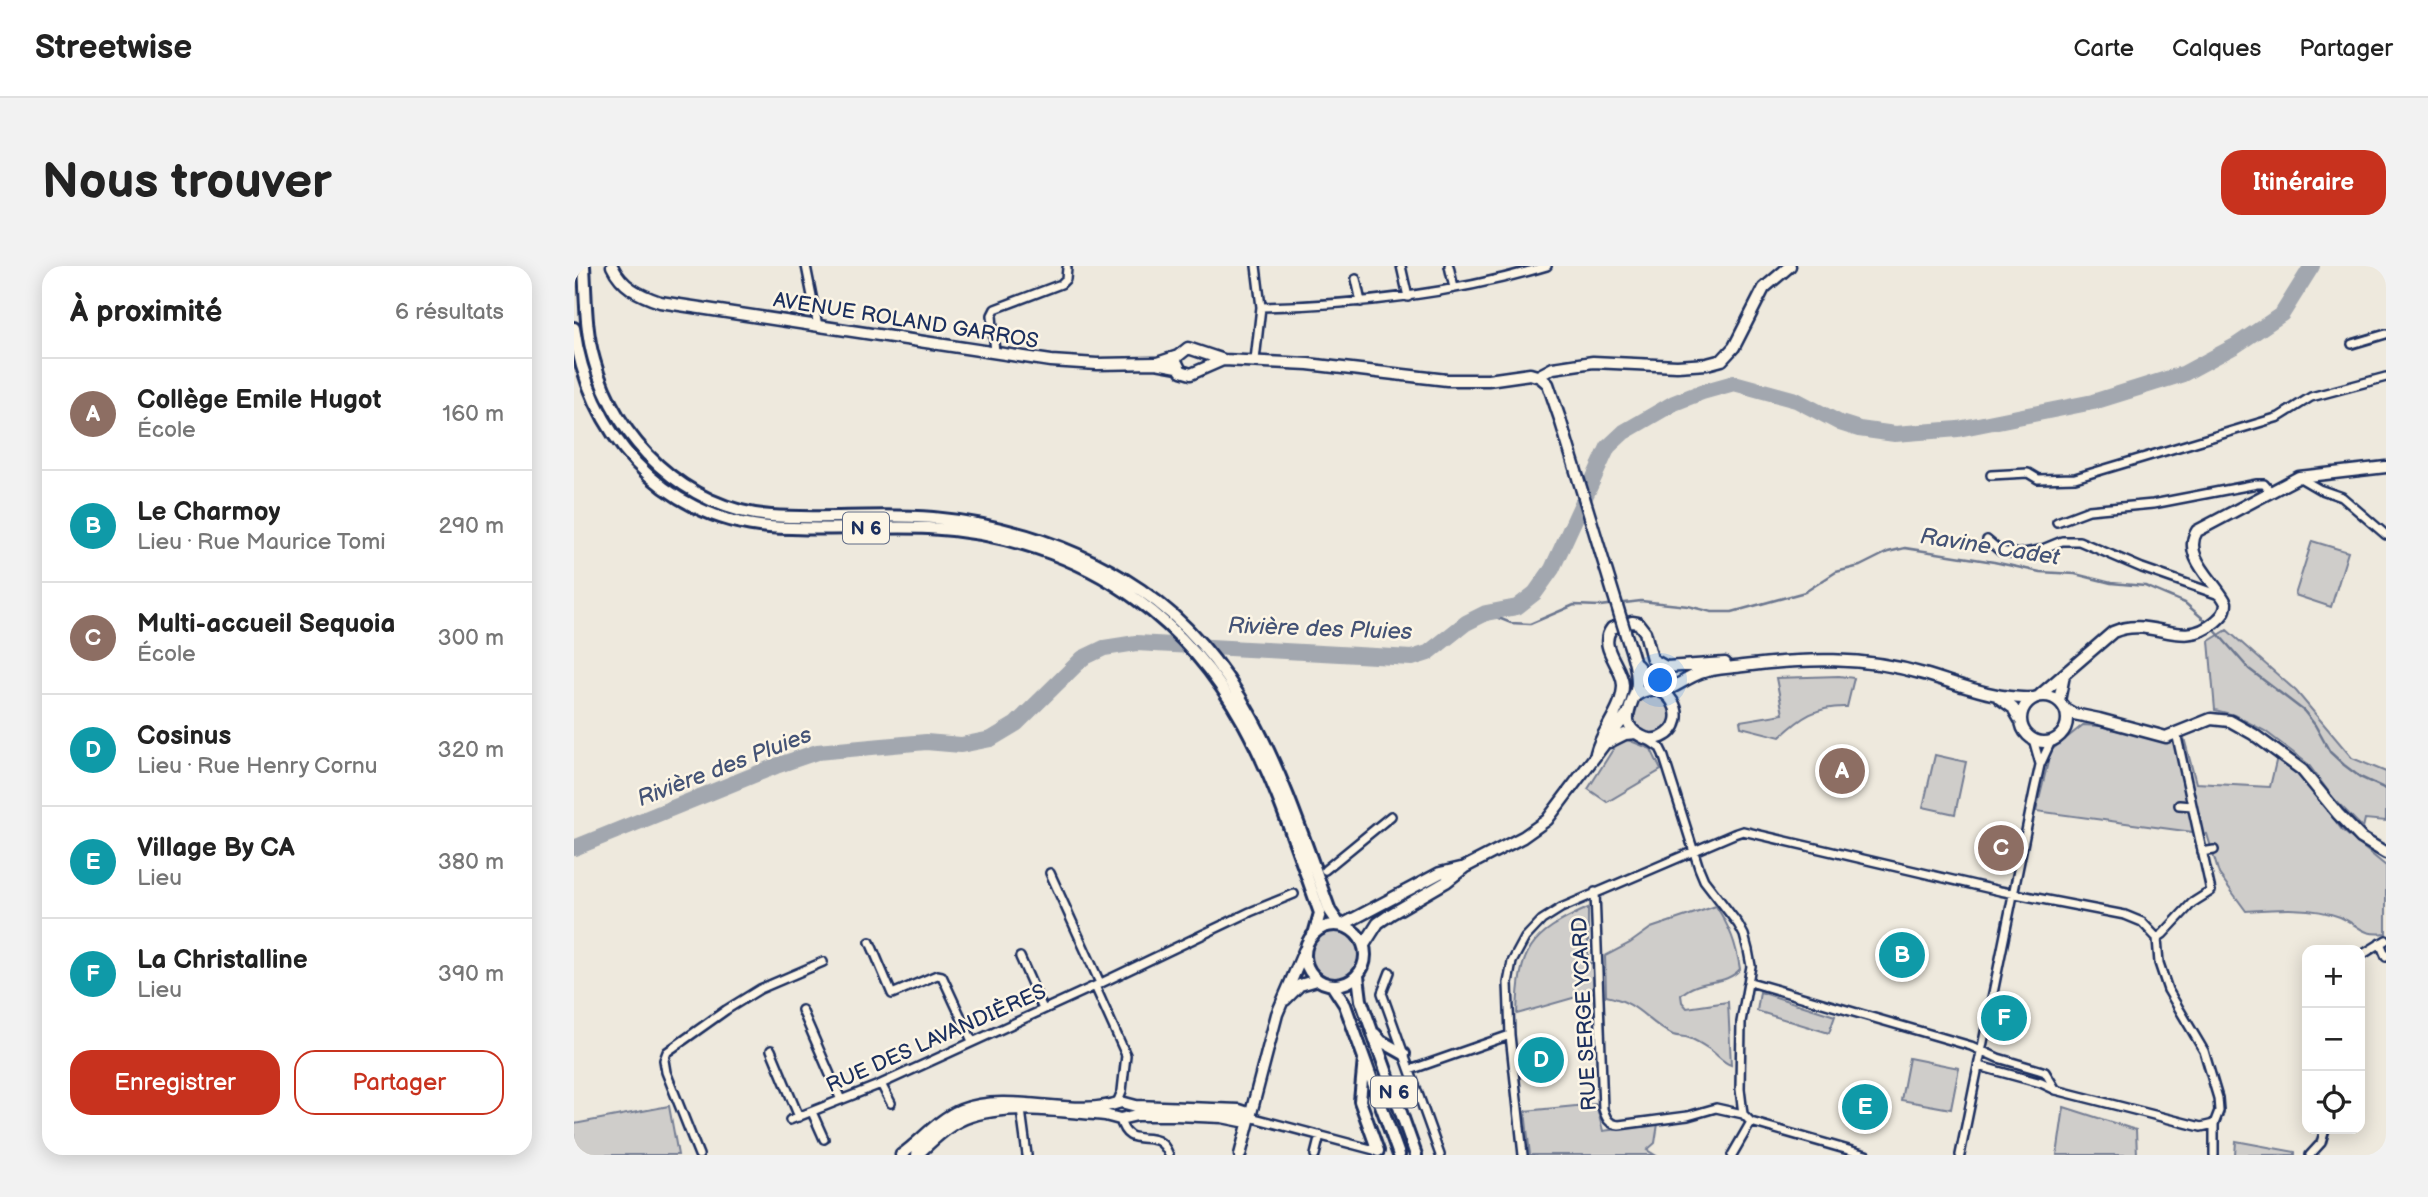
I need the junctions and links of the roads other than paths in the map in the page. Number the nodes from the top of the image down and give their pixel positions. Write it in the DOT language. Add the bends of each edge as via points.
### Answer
graph roads {
  1 [pos="584,266"];
  2 [pos="612,266"];
  3 [pos="806,266"];
  4 [pos="1256,266"];
  5 [pos="1401,266"];
  6 [pos="1449,266"];
  7 [pos="1547,266"];
  8 [pos="1790,266"];
  9 [pos="1067,268"];
  10 [pos="1356,279"];
  11 [pos="1454,288"];
  12 [pos="1408,297"];
  13 [pos="1361,302"];
  14 [pos="1261,307"];
  15 [pos="818,326"];
  16 [pos="574,328"];
  17 [pos="2386,334"];
  18 [pos="2352,344"];
  19 [pos="1199,352"];
  20 [pos="995,353"];
  21 [pos="1178,355"];
  22 [pos="1224,360"];
  23 [pos="1255,360"];
  24 [pos="1156,363"];
  25 [pos="1178,367"];
  26 [pos="1568,367"];
  27 [pos="1201,368"];
  28 [pos="1538,376"];
  29 [pos="2386,377"];
  30 [pos="1550,389"];
  31 [pos="2386,467"];
  32 [pos="1991,475"];
  33 [pos="2299,477"];
  34 [pos="2271,492"];
  35 [pos="2057,522"];
  36 [pos="2386,535"];
  37 [pos="1987,540"];
  38 [pos="1097,568"];
  39 [pos="2223,597"];
  40 [pos="1634,662"];
  41 [pos="1757,664"];
  42 [pos="2064,675"];
  43 [pos="1678,686"];
  44 [pos="1660,691"];
  45 [pos="1996,695"];
  46 [pos="2037,696"];
  47 [pos="1633,698"];
  48 [pos="1673,701"];
  49 [pos="2062,705"];
  50 [pos="1627,714"];
  51 [pos="2099,719"];
  52 [pos="2020,720"];
  53 [pos="2065,728"];
  54 [pos="2174,734"];
  55 [pos="1642,736"];
  56 [pos="1664,736"];
  57 [pos="2033,739"];
  58 [pos="2050,741"];
  59 [pos="1605,744"];
  60 [pos="1660,748"];
  61 [pos="1595,756"];
  62 [pos="2040,765"];
  63 [pos="1276,777"];
  64 [pos="2179,805"];
  65 [pos="2192,806"];
  66 [pos="1391,816"];
  67 [pos="2214,850"];
  68 [pos="1693,852"];
  69 [pos="2202,852"];
  70 [pos="2386,853"];
  71 [pos="1465,867"];
  72 [pos="1325,870"];
  73 [pos="1050,873"];
  74 [pos="1595,892"];
  75 [pos="2012,893"];
  76 [pos="1294,895"];
  77 [pos="1341,925"];
  78 [pos="1315,931"];
  79 [pos="2157,937"];
  80 [pos="2383,941"];
  81 [pos="870,942"];
  82 [pos="1364,945"];
  83 [pos="1304,951"];
  84 [pos="2365,953"];
  85 [pos="1020,957"];
  86 [pos="2386,957"];
  87 [pos="823,962"];
  88 [pos="1391,972"];
  89 [pos="1358,976"];
  90 [pos="1317,980"];
  91 [pos="1750,982"];
  92 [pos="1098,985"];
  93 [pos="1332,985"];
  94 [pos="1281,1004"];
  95 [pos="1042,1009"];
  96 [pos="802,1010"];
  97 [pos="1371,1029"];
  98 [pos="1510,1035"];
  99 [pos="972,1041"];
  100 [pos="771,1050"];
  101 [pos="1982,1051"];
  102 [pos="1404,1054"];
  103 [pos="1365,1056"];
  104 [pos="1979,1066"];
  105 [pos="1410,1070"];
  106 [pos="881,1084"];
  107 [pos="2056,1090"];
  108 [pos="841,1100"];
  109 [pos="891,1103"];
  110 [pos="1121,1104"];
  111 [pos="1021,1110"];
  112 [pos="812,1112"];
  113 [pos="1743,1114"];
  114 [pos="799,1116"];
  115 [pos="1250,1117"];
  116 [pos="1121,1118"];
  117 [pos="789,1120"];
  118 [pos="1751,1122"];
  119 [pos="2214,1124"];
  120 [pos="2324,1134"];
  121 [pos="1320,1135"];
  122 [pos="824,1139"];
  123 [pos="1378,1153"];
  124 [pos="699,1155"];
  125 [pos="901,1155"];
  126 [pos="917,1155"];
  127 [pos="1027,1155"];
  128 [pos="1169,1155"];
  129 [pos="1240,1155"];
  130 [pos="1315,1155"];
  131 [pos="1399,1155"];
  132 [pos="1416,1155"];
  133 [pos="1440,1155"];
  134 [pos="1523,1155"];
  135 [pos="1732,1155"];
  136 [pos="1866,1155"];
  137 [pos="1960,1155"];
  138 [pos="2214,1155"];
  139 [pos="2310,1155"];
  1 -- 38 [label="main road, N 6" via="587,322 606,394 642,450 687,487 735,509 768,516 930,518 996,527 1054,543"];
  2 -- 15 [label="main road, AVENUE ROLAND GARROS" via="628,288 649,298"];
  3 -- 15 [label="street"];
  4 -- 14 [label="street"];
  5 -- 12 [label="street"];
  6 -- 11 [label="street"];
  7 -- 11 [label="street"];
  8 -- 26 [label="main road, AVENUE ROLAND GARROS" via="1764,288 1734,347 1722,360 1685,366 1610,362"];
  9 -- 20 [label="street" via="1061,285 996,309 992,315"];
  10 -- 13 [label="street"];
  11 -- 12 [label="street"];
  12 -- 13 [label="street"];
  13 -- 14 [label="street"];
  14 -- 23 [label="street"];
  15 -- 20 [label="main road, AVENUE ROLAND GARROS"];
  16 -- 38 [label="main road, N 6" via="589,391 607,426 643,470 691,505 734,521 769,527 929,528 994,536"];
  17 -- 18 [label="street"];
  19 -- 21 [label="main road, AVENUE ROLAND GARROS" via="1188,348"];
  19 -- 22 [label="main road, AVENUE ROLAND GARROS"];
  19 -- 27 [label="main road"];
  20 -- 24 [label="main road, AVENUE ROLAND GARROS" via="1097,364"];
  21 -- 24 [label="main road, AVENUE ROLAND GARROS"];
  21 -- 25 [label="main road"];
  22 -- 23 [label="main road, AVENUE ROLAND GARROS"];
  22 -- 27 [label="main road, AVENUE ROLAND GARROS"];
  23 -- 28 [label="main road, AVENUE ROLAND GARROS" via="1447,380"];
  24 -- 25 [label="main road, AVENUE ROLAND GARROS"];
  25 -- 27 [label="main road, AVENUE ROLAND GARROS" via="1191,374"];
  26 -- 28 [label="main road, AVENUE ROLAND GARROS" via="1548,369"];
  26 -- 30 [label="main road" via="1554,376"];
  28 -- 30 [label="main road"];
  29 -- 32 [label="street" via="2311,397 2279,417 2075,478"];
  30 -- 40 [label="main road, bridge"];
  31 -- 33 [label="main road"];
  33 -- 34 [label="main road"];
  33 -- 36 [label="street" via="2342,497"];
  34 -- 35 [label="street" via="2257,484 2152,504 2089,510"];
  34 -- 39 [label="main road" via="2194,536 2195,557"];
  37 -- 39 [label="street" via="2000,551 2019,554 2062,541 2079,541"];
  38 -- 63 [label="main road, N 6" via="1203,660"];
  39 -- 42 [label="main road" via="2226,610 2205,631 2183,635 2130,626 2113,632"];
  40 -- 44 [label="main road"];
  40 -- 47 [label="main road" via="1637,687"];
  41 -- 43 [label="main road" via="1703,672"];
  41 -- 45 [label="main road" via="1803,659 1871,662"];
  41 -- 61 [label="main road" via="1666,667 1652,659 1638,623 1616,625 1606,640 1623,686 1620,704"];
  42 -- 46 [label="main road"];
  42 -- 49 [label="main road"];
  43 -- 44 [label="main road"];
  43 -- 48 [label="main road"];
  44 -- 47 [label="main road" via="1644,691"];
  44 -- 48 [label="main road"];
  45 -- 46 [label="main road"];
  45 -- 52 [label="main road"];
  46 -- 49 [label="main road" via="2050,696"];
  46 -- 52 [label="main road" via="2026,703"];
  47 -- 50 [label="main road"];
  48 -- 56 [label="main road" via="1675,724"];
  49 -- 51 [label="main road" via="2074,714"];
  49 -- 53 [label="main road" via="2067,715"];
  50 -- 55 [label="main road"];
  50 -- 59 [label="main road"];
  51 -- 53 [label="main road"];
  51 -- 54 [label="main road" via="2155,735"];
  52 -- 57 [label="main road" via="2026,735"];
  53 -- 58 [label="main road"];
  54 -- 65 [label="street" via="2184,757"];
  54 -- 70 [label="main road" via="2211,719 2230,720 2302,769 2361,838"];
  55 -- 56 [label="main road"];
  55 -- 59 [label="main road" via="1618,736"];
  55 -- 60 [label="street"];
  56 -- 60 [label="street"];
  57 -- 58 [label="main road"];
  57 -- 62 [label="street"];
  58 -- 62 [label="street"];
  59 -- 61 [label="main road"];
  60 -- 68 [label="street"];
  61 -- 71 [label="main road" via="1547,820"];
  62 -- 75 [label="street"];
  63 -- 77 [label="main road, N 6" via="1330,911"];
  63 -- 78 [label="main road, N 6" via="1320,913"];
  64 -- 65 [label="street"];
  65 -- 69 [label="street"];
  66 -- 72 [label="street"];
  67 -- 69 [label="street"];
  68 -- 74 [label="street"];
  68 -- 75 [label="street" via="1743,831"];
  68 -- 91 [label="street" via="1704,880 1744,935"];
  69 -- 79 [label="street" via="2211,891"];
  71 -- 77 [label="main road" via="1440,873"];
  71 -- 82 [label="main road" via="1378,923"];
  73 -- 92 [label="street"];
  74 -- 98 [label="street" via="1542,920 1525,938 1512,962 1508,983"];
  74 -- 113 [label="street, RUE SERGE YCARD" via="1605,1118 1612,1124 1632,1123 1716,1108"];
  75 -- 79 [label="street" via="2125,915 2142,922"];
  75 -- 101 [label="street"];
  76 -- 92 [label="street, RUE DES LAVANDIÈRES"];
  77 -- 78 [label="main road"];
  77 -- 82 [label="main road, N 6" via="1358,934"];
  78 -- 83 [label="main road, N 6"];
  79 -- 119 [label="street" via="2168,990 2196,1034 2210,1068 2219,1111"];
  80 -- 84 [label="street"];
  80 -- 86 [label="street"];
  81 -- 99 [label="street" via="892,994 937,975 946,979"];
  82 -- 89 [label="main road, N 6" via="1365,959"];
  83 -- 90 [label="main road" via="1309,972"];
  83 -- 94 [label="main road"];
  85 -- 95 [label="street"];
  87 -- 124 [label="street" via="760,989 667,1052 666,1072"];
  88 -- 102 [label="street" via="1382,993"];
  89 -- 93 [label="main road"];
  89 -- 97 [label="main road, N 6"];
  90 -- 93 [label="main road"];
  90 -- 94 [label="main road" via="1300,985"];
  91 -- 101 [label="street"];
  91 -- 113 [label="street" via="1741,1021"];
  92 -- 95 [label="street, RUE DES LAVANDIÈRES"];
  92 -- 110 [label="street" via="1126,1055"];
  93 -- 103 [label="main road, N 6"];
  94 -- 115 [label="main road"];
  95 -- 99 [label="street, RUE DES LAVANDIÈRES"];
  96 -- 108 [label="street"];
  97 -- 102 [label="main road" via="1381,1041"];
  97 -- 132 [label="main road, N 6"];
  98 -- 105 [label="street"];
  98 -- 134 [label="street"];
  99 -- 106 [label="street, RUE DES LAVANDIÈRES"];
  100 -- 114 [label="street"];
  101 -- 104 [label="street"];
  101 -- 107 [label="street" via="2045,1072"];
  102 -- 105 [label="street"];
  103 -- 123 [label="main road" via="1360,1101"];
  103 -- 131 [label="main road, N 6"];
  104 -- 107 [label="street"];
  104 -- 137 [label="street"];
  105 -- 133 [label="street"];
  106 -- 108 [label="street, RUE DES LAVANDIÈRES"];
  106 -- 109 [label="street"];
  107 -- 119 [label="street" via="2201,1127"];
  108 -- 112 [label="street, RUE DES LAVANDIÈRES"];
  110 -- 115 [label="main road" via="1239,1110"];
  110 -- 116 [label="main road" via="1129,1112"];
  110 -- 116 [label="main road" via="1112,1112"];
  110 -- 125 [label="main road" via="975,1106 947,1118"];
  111 -- 116 [label="main road"];
  111 -- 126 [label="main road" via="962,1119"];
  111 -- 127 [label="street"];
  112 -- 114 [label="street, RUE DES LAVANDIÈRES"];
  112 -- 122 [label="street"];
  113 -- 118 [label="street"];
  114 -- 117 [label="street, RUE DES LAVANDIÈRES"];
  115 -- 116 [label="main road" via="1242,1121 1176,1115"];
  115 -- 121 [label="street"];
  115 -- 129 [label="main road"];
  116 -- 128 [label="street" via="1127,1136 1157,1140"];
  118 -- 135 [label="street"];
  118 -- 136 [label="street"];
  119 -- 138 [label="street"];
  120 -- 139 [label="street"];
  121 -- 123 [label="street"];
  121 -- 130 [label="street"];
}
